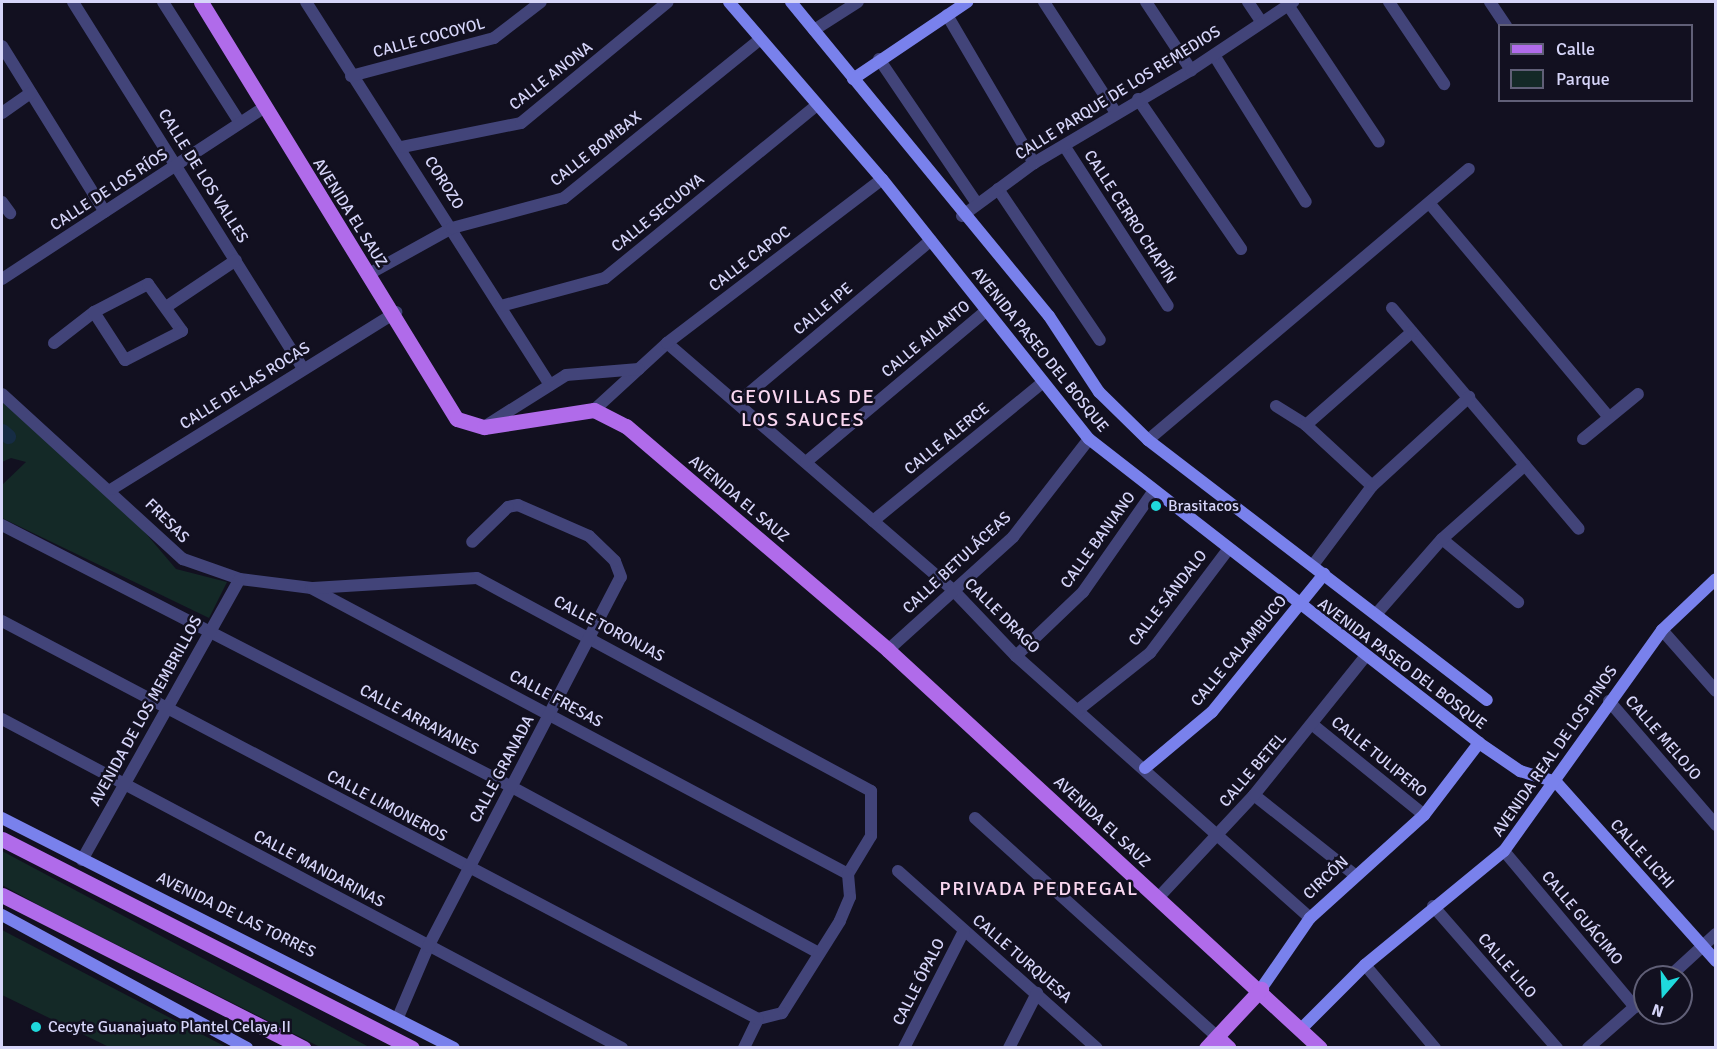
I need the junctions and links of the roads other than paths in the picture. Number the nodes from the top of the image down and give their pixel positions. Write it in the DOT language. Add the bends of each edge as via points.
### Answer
graph roads {
  1 [pos="73,2"];
  2 [pos="163,2"];
  3 [pos="201,2"];
  4 [pos="306,2"];
  5 [pos="541,2"];
  6 [pos="668,2"];
  7 [pos="729,2"];
  8 [pos="791,2"];
  9 [pos="858,2"];
  10 [pos="968,2"];
  11 [pos="1044,2"];
  12 [pos="1146,2"];
  13 [pos="1248,2"];
  14 [pos="1389,2"];
  15 [pos="1490,2"];
  16 [pos="1290,3"];
  17 [pos="947,15"];
  18 [pos="1260,20"];
  19 [pos="1505,24"];
  20 [pos="814,30"];
  21 [pos="759,40"];
  22 [pos="2,46"];
  23 [pos="1214,55"];
  24 [pos="879,59"];
  25 [pos="1191,70"];
  26 [pos="351,76"];
  27 [pos="853,79"];
  28 [pos="1443,84"];
  29 [pos="31,93"];
  30 [pos="1138,99"];
  31 [pos="815,106"];
  32 [pos="263,108"];
  33 [pos="1116,113"];
  34 [pos="2,114"];
  35 [pos="240,123"];
  36 [pos="1379,142"];
  37 [pos="402,147"];
  38 [pos="1065,147"];
  39 [pos="1034,163"];
  40 [pos="177,166"];
  41 [pos="1469,169"];
  42 [pos="882,178"];
  43 [pos="998,189"];
  44 [pos="1306,201"];
  45 [pos="2,202"];
  46 [pos="977,204"];
  47 [pos="1431,204"];
  48 [pos="105,212"];
  49 [pos="10,213"];
  50 [pos="962,216"];
  51 [pos="452,228"];
  52 [pos="931,240"];
  53 [pos="1240,249"];
  54 [pos="236,260"];
  55 [pos="367,275"];
  56 [pos="2,279"];
  57 [pos="501,306"];
  58 [pos="1168,306"];
  59 [pos="166,307"];
  60 [pos="1392,308"];
  61 [pos="986,311"];
  62 [pos="94,312"];
  63 [pos="396,312"];
  64 [pos="1412,332"];
  65 [pos="1100,340"];
  66 [pos="54,343"];
  67 [pos="667,343"];
  68 [pos="303,369"];
  69 [pos="639,369"];
  70 [pos="1042,383"];
  71 [pos="550,385"];
  72 [pos="2,393"];
  73 [pos="1638,394"];
  74 [pos="1469,397"];
  75 [pos="737,403"];
  76 [pos="1276,406"];
  77 [pos="594,410"];
  78 [pos="1607,415"];
  79 [pos="1306,425"];
  80 [pos="484,427"];
  81 [pos="1089,439"];
  82 [pos="1583,439"];
  83 [pos="1148,440"];
  84 [pos="806,462"];
  85 [pos="1525,465"];
  86 [pos="1371,486"];
  87 [pos="112,489"];
  88 [pos="1153,492"];
  89 [pos="873,520"];
  90 [pos="2,525"];
  91 [pos="1579,529"];
  92 [pos="1442,539"];
  93 [pos="472,542"];
  94 [pos="1227,550"];
  95 [pos="1313,565"];
  96 [pos="1324,574"];
  97 [pos="240,579"];
  98 [pos="1716,579"];
  99 [pos="311,588"];
  100 [pos="952,589"];
  101 [pos="1518,602"];
  102 [pos="1299,606"];
  103 [pos="1378,612"];
  104 [pos="2,621"];
  105 [pos="210,629"];
  106 [pos="1662,630"];
  107 [pos="590,637"];
  108 [pos="888,650"];
  109 [pos="1016,656"];
  110 [pos="1365,657"];
  111 [pos="1716,691"];
  112 [pos="1487,700"];
  113 [pos="1609,701"];
  114 [pos="167,709"];
  115 [pos="1078,710"];
  116 [pos="550,715"];
  117 [pos="2,718"];
  118 [pos="1313,725"];
  119 [pos="1479,743"];
  120 [pos="1145,768"];
  121 [pos="1556,782"];
  122 [pos="125,784"];
  123 [pos="510,786"];
  124 [pos="1254,795"];
  125 [pos="1424,815"];
  126 [pos="2,818"];
  127 [pos="975,818"];
  128 [pos="1716,825"];
  129 [pos="1219,833"];
  130 [pos="2,839"];
  131 [pos="1504,850"];
  132 [pos="82,860"];
  133 [pos="469,868"];
  134 [pos="898,871"];
  135 [pos="848,874"];
  136 [pos="1355,875"];
  137 [pos="2,895"];
  138 [pos="1158,898"];
  139 [pos="1432,906"];
  140 [pos="2,915"];
  141 [pos="1310,918"];
  142 [pos="964,931"];
  143 [pos="1716,934"];
  144 [pos="428,946"];
  145 [pos="1703,947"];
  146 [pos="817,952"];
  147 [pos="1716,961"];
  148 [pos="1365,965"];
  149 [pos="1683,965"];
  150 [pos="1261,989"];
  151 [pos="1037,993"];
  152 [pos="1633,1005"];
  153 [pos="1633,1009"];
  154 [pos="399,1015"];
  155 [pos="758,1019"];
  156 [pos="1303,1028"];
  157 [pos="1211,1042"];
  158 [pos="248,1047"];
  159 [pos="303,1047"];
  160 [pos="412,1047"];
  161 [pos="454,1047"];
  162 [pos="621,1047"];
  163 [pos="744,1047"];
  164 [pos="904,1047"];
  165 [pos="1008,1047"];
  166 [pos="1098,1047"];
  167 [pos="1229,1047"];
  168 [pos="1320,1047"];
  169 [pos="1435,1047"];
  170 [pos="1557,1047"];
  171 [pos="1588,1047"];
  1 -- 40 [label="street, CALLE DE LOS VALLES"];
  2 -- 35 [label="street"];
  3 -- 32 [label="main road, AVENIDA EL SAUZ"];
  4 -- 26 [label="street, COROZO"];
  5 -- 26 [label="street, CALLE COCOYOL" via="494,38"];
  6 -- 37 [label="street, CALLE ANONA" via="521,123"];
  7 -- 21 [label="main road, AVENIDA PASEO DEL BOSQUE"];
  8 -- 20 [label="main road, AVENIDA PASEO DEL BOSQUE"];
  9 -- 20 [label="street"];
  10 -- 17 [label="main road"];
  11 -- 33 [label="street"];
  12 -- 25 [label="street"];
  13 -- 18 [label="street"];
  14 -- 28 [label="street"];
  15 -- 19 [label="street"];
  16 -- 18 [label="street, CALLE PARQUE DE LOS REMEDIOS"];
  16 -- 36 [label="street"];
  17 -- 24 [label="main road"];
  17 -- 39 [label="street"];
  18 -- 23 [label="street, CALLE PARQUE DE LOS REMEDIOS"];
  20 -- 27 [label="main road, AVENIDA PASEO DEL BOSQUE"];
  21 -- 31 [label="main road, AVENIDA PASEO DEL BOSQUE"];
  21 -- 51 [label="street, CALLE BOMBAX" via="564,198"];
  22 -- 29 [label="street"];
  23 -- 25 [label="street, CALLE PARQUE DE LOS REMEDIOS"];
  23 -- 44 [label="street"];
  24 -- 27 [label="main road"];
  24 -- 46 [label="street"];
  25 -- 30 [label="street, CALLE PARQUE DE LOS REMEDIOS"];
  26 -- 37 [label="street, COROZO"];
  27 -- 50 [label="main road, AVENIDA PASEO DEL BOSQUE"];
  29 -- 34 [label="street"];
  29 -- 48 [label="street"];
  30 -- 33 [label="street, CALLE PARQUE DE LOS REMEDIOS"];
  30 -- 53 [label="street"];
  31 -- 42 [label="main road, AVENIDA PASEO DEL BOSQUE"];
  31 -- 57 [label="street, CALLE SECUOYA" via="605,278"];
  32 -- 35 [label="street, CALLE DE LOS RÍOS"];
  32 -- 55 [label="main road, AVENIDA EL SAUZ"];
  33 -- 38 [label="street, CALLE PARQUE DE LOS REMEDIOS"];
  35 -- 40 [label="street, CALLE DE LOS RÍOS"];
  37 -- 51 [label="street, COROZO"];
  38 -- 39 [label="street, CALLE PARQUE DE LOS REMEDIOS"];
  38 -- 58 [label="street, CALLE CERRO CHAPÍN"];
  39 -- 43 [label="street, CALLE PARQUE DE LOS REMEDIOS"];
  40 -- 48 [label="street, CALLE DE LOS RÍOS"];
  40 -- 54 [label="street, CALLE DE LOS VALLES"];
  41 -- 47 [label="street"];
  42 -- 52 [label="main road, AVENIDA PASEO DEL BOSQUE"];
  42 -- 67 [label="street, CALLE CAPOC"];
  43 -- 46 [label="street, CALLE PARQUE DE LOS REMEDIOS"];
  43 -- 65 [label="street"];
  45 -- 49 [label="street"];
  46 -- 50 [label="street, CALLE PARQUE DE LOS REMEDIOS"];
  47 -- 78 [label="street"];
  47 -- 83 [label="street"];
  48 -- 56 [label="street, CALLE DE LOS RÍOS"];
  50 -- 83 [label="main road, AVENIDA PASEO DEL BOSQUE" via="1049,316 1099,392"];
  51 -- 55 [label="street, CALLE BOMBAX"];
  51 -- 57 [label="street, COROZO"];
  52 -- 61 [label="main road, AVENIDA PASEO DEL BOSQUE"];
  52 -- 75 [label="street, CALLE IPE"];
  54 -- 59 [label="street"];
  54 -- 68 [label="street, CALLE DE LOS VALLES"];
  55 -- 63 [label="main road, AVENIDA EL SAUZ"];
  57 -- 71 [label="street, COROZO"];
  59 -- 62 [label="street" via="148,284"];
  59 -- 62 [label="street" via="182,331 125,360"];
  60 -- 64 [label="street"];
  61 -- 70 [label="main road, AVENIDA PASEO DEL BOSQUE"];
  61 -- 84 [label="street, CALLE AILANTO"];
  62 -- 66 [label="street"];
  63 -- 68 [label="street, CALLE DE LAS ROCAS"];
  63 -- 80 [label="main road, AVENIDA EL SAUZ" via="457,419"];
  64 -- 74 [label="street"];
  64 -- 79 [label="street"];
  67 -- 69 [label="street, CALLE CAPOC"];
  67 -- 75 [label="street, CALLE DRAGO"];
  68 -- 87 [label="street, CALLE DE LAS ROCAS"];
  69 -- 71 [label="street" via="566,375"];
  69 -- 77 [label="street, CALLE CAPOC"];
  70 -- 81 [label="main road, AVENIDA PASEO DEL BOSQUE"];
  70 -- 89 [label="street, CALLE ALERCE"];
  71 -- 80 [label="street"];
  72 -- 87 [label="street, FRESAS"];
  73 -- 78 [label="street"];
  74 -- 85 [label="street"];
  74 -- 86 [label="street"];
  75 -- 84 [label="street, CALLE DRAGO"];
  76 -- 79 [label="street"];
  77 -- 80 [label="main road, AVENIDA EL SAUZ"];
  77 -- 108 [label="main road, AVENIDA EL SAUZ" via="626,426"];
  78 -- 82 [label="street"];
  79 -- 86 [label="street"];
  81 -- 88 [label="main road, AVENIDA PASEO DEL BOSQUE"];
  81 -- 100 [label="street, CALLE BETULÁCEAS" via="1013,537"];
  83 -- 95 [label="main road, AVENIDA PASEO DEL BOSQUE"];
  84 -- 89 [label="street, CALLE DRAGO"];
  85 -- 91 [label="street"];
  85 -- 92 [label="street"];
  86 -- 95 [label="street"];
  87 -- 97 [label="street, FRESAS" via="183,559"];
  88 -- 94 [label="main road, AVENIDA PASEO DEL BOSQUE"];
  88 -- 109 [label="street, CALLE BANIANO" via="1083,592"];
  89 -- 100 [label="street, CALLE DRAGO"];
  90 -- 105 [label="street, CALLE ARRAYANES"];
  92 -- 101 [label="street"];
  92 -- 103 [label="street"];
  93 -- 107 [label="street, CALLE GRANADA" via="508,507 518,505 589,536 615,561 621,577"];
  94 -- 102 [label="main road, AVENIDA PASEO DEL BOSQUE"];
  94 -- 115 [label="street, CALLE SÁNDALO" via="1150,653"];
  95 -- 96 [label="main road, AVENIDA PASEO DEL BOSQUE"];
  96 -- 102 [label="main road, CALLE CALAMBUCO"];
  96 -- 103 [label="main road, AVENIDA PASEO DEL BOSQUE"];
  97 -- 99 [label="street, CALLE FRESAS"];
  97 -- 105 [label="street, AVENIDA DE LOS MEMBRILLOS"];
  98 -- 106 [label="main road, AVENIDA REAL DE LOS PINOS"];
  99 -- 107 [label="street, CALLE TORONJAS" via="477,578"];
  99 -- 116 [label="street, CALLE FRESAS"];
  100 -- 108 [label="street, CALLE BETULÁCEAS"];
  100 -- 109 [label="street, CALLE DRAGO"];
  102 -- 110 [label="main road, AVENIDA PASEO DEL BOSQUE"];
  102 -- 120 [label="main road, CALLE CALAMBUCO" via="1212,712"];
  103 -- 112 [label="main road, AVENIDA PASEO DEL BOSQUE"];
  104 -- 114 [label="street, CALLE LIMONEROS"];
  105 -- 114 [label="street, AVENIDA DE LOS MEMBRILLOS"];
  105 -- 123 [label="street, CALLE ARRAYANES"];
  106 -- 111 [label="street"];
  106 -- 113 [label="main road, AVENIDA REAL DE LOS PINOS"];
  107 -- 116 [label="street, CALLE GRANADA"];
  107 -- 135 [label="street, CALLE TORONJAS" via="871,791 871,836"];
  108 -- 138 [label="main road, AVENIDA EL SAUZ"];
  109 -- 115 [label="street, CALLE DRAGO"];
  110 -- 118 [label="street, CALLE BETEL"];
  110 -- 119 [label="main road, AVENIDA PASEO DEL BOSQUE"];
  113 -- 121 [label="main road, AVENIDA REAL DE LOS PINOS"];
  113 -- 128 [label="street, CALLE MELOJO"];
  114 -- 122 [label="street, AVENIDA DE LOS MEMBRILLOS"];
  114 -- 133 [label="street, CALLE LIMONEROS"];
  115 -- 120 [label="street, CALLE DRAGO"];
  116 -- 123 [label="street, CALLE GRANADA"];
  116 -- 135 [label="street, CALLE FRESAS"];
  117 -- 122 [label="street, CALLE MANDARINAS"];
  118 -- 124 [label="street, CALLE BETEL"];
  118 -- 125 [label="street, CALLE TULIPERO"];
  119 -- 121 [label="main road, AVENIDA PASEO DEL BOSQUE" via="1520,771"];
  119 -- 125 [label="main road, CIRCÓN"];
  120 -- 129 [label="street, CALLE DRAGO"];
  121 -- 131 [label="main road, AVENIDA REAL DE LOS PINOS"];
  121 -- 145 [label="main road, CALLE LICHI"];
  122 -- 132 [label="street, AVENIDA DE LOS MEMBRILLOS"];
  122 -- 144 [label="street, CALLE MANDARINAS"];
  123 -- 133 [label="street, CALLE GRANADA"];
  123 -- 146 [label="street, CALLE ARRAYANES"];
  124 -- 129 [label="street, CALLE BETEL"];
  124 -- 136 [label="street"];
  125 -- 136 [label="main road, CIRCÓN"];
  126 -- 132 [label="main road, AVENIDA DE LAS TORRES"];
  127 -- 157 [label="street"];
  129 -- 138 [label="street, CALLE BETEL"];
  129 -- 141 [label="street, CALLE DRAGO"];
  130 -- 160 [label="main road"];
  131 -- 139 [label="main road, AVENIDA REAL DE LOS PINOS"];
  131 -- 152 [label="street, CALLE GUÁCIMO"];
  132 -- 154 [label="main road, AVENIDA DE LAS TORRES"];
  133 -- 144 [label="street, CALLE GRANADA"];
  133 -- 155 [label="street, CALLE LIMONEROS"];
  134 -- 142 [label="street, CALLE TURQUESA"];
  135 -- 146 [label="street" via="850,897"];
  136 -- 141 [label="main road, CIRCÓN"];
  137 -- 159 [label="main road"];
  138 -- 150 [label="main road, AVENIDA EL SAUZ"];
  139 -- 148 [label="main road, AVENIDA REAL DE LOS PINOS"];
  139 -- 170 [label="street, CALLE LILO"];
  140 -- 158 [label="main road"];
  141 -- 150 [label="main road, CIRCÓN"];
  142 -- 151 [label="street, CALLE TURQUESA"];
  142 -- 164 [label="street, CALLE ÓPALO"];
  143 -- 145 [label="street"];
  144 -- 154 [label="street, CALLE GRANADA"];
  144 -- 162 [label="street, CALLE MANDARINAS"];
  145 -- 147 [label="main road, CALLE LICHI"];
  145 -- 149 [label="street"];
  146 -- 155 [label="street" via="782,1013"];
  148 -- 156 [label="main road, AVENIDA REAL DE LOS PINOS"];
  148 -- 169 [label="street"];
  150 -- 156 [label="main road, AVENIDA EL SAUZ"];
  150 -- 157 [label="main road, CIRCÓN"];
  151 -- 165 [label="street"];
  151 -- 166 [label="street, CALLE TURQUESA"];
  153 -- 171 [label="street"];
  154 -- 161 [label="main road, AVENIDA DE LAS TORRES"];
  155 -- 163 [label="street"];
  156 -- 168 [label="main road, AVENIDA EL SAUZ"];
  157 -- 167 [label="main road"];
}
